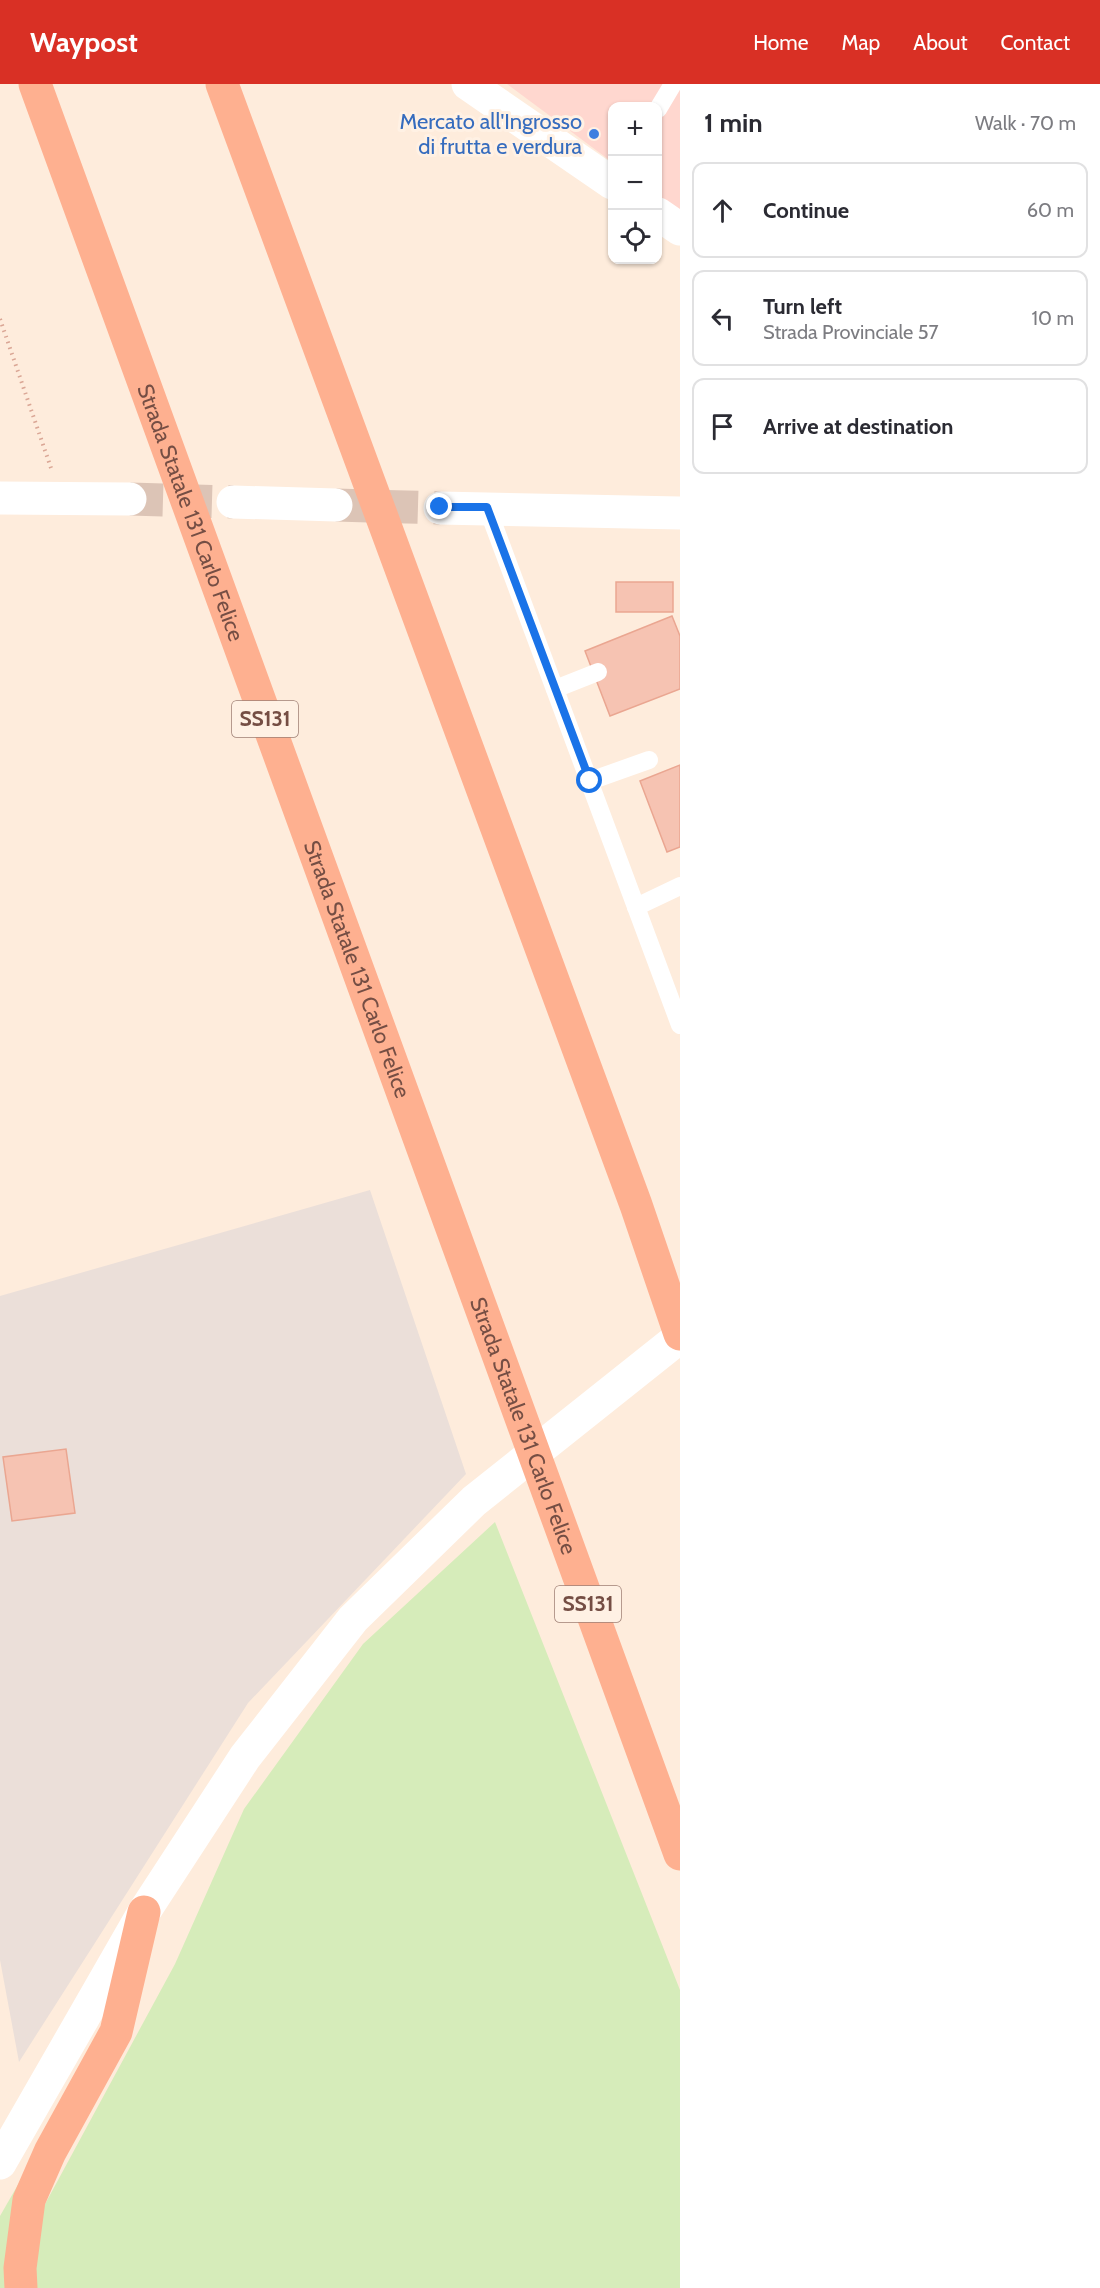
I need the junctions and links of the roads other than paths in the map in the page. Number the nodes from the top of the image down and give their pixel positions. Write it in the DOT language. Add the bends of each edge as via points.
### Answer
graph roads {
  1 [pos="35,84"];
  2 [pos="222,84"];
  3 [pos="468,84"];
  4 [pos="673,84"];
  5 [pos="661,102"];
  6 [pos="608,180"];
  7 [pos="662,217"];
  8 [pos="680,229"];
  9 [pos="0,498"];
  10 [pos="130,499"];
  11 [pos="233,502"];
  12 [pos="336,505"];
  13 [pos="440,507"];
  14 [pos="487,507"];
  15 [pos="680,513"];
  16 [pos="598,672"];
  17 [pos="555,689"];
  18 [pos="649,760"];
  19 [pos="590,781"];
  20 [pos="680,886"];
  21 [pos="636,907"];
  22 [pos="680,1025"];
  23 [pos="680,1335"];
  24 [pos="680,1854"];
  25 [pos="144,1912"];
  26 [pos="0,2163"];
  27 [pos="21,2288"];
  1 -- 24 [label="highway, Strada Statale 131 Carlo Felice / SS131"];
  2 -- 23 [label="highway" via="636,1205"];
  3 -- 6 [label="main road"];
  4 -- 5 [label="lane"];
  7 -- 8 [label="main road"];
  9 -- 10 [label="main road"];
  11 -- 12 [label="main road"];
  13 -- 14 [label="main road"];
  14 -- 15 [label="main road"];
  14 -- 17 [label="lane"];
  16 -- 17 [label="lane"];
  17 -- 19 [label="lane"];
  18 -- 19 [label="lane"];
  19 -- 21 [label="lane"];
  20 -- 21 [label="lane"];
  21 -- 22 [label="lane"];
  23 -- 25 [label="main road" via="474,1501 353,1619 245,1757"];
  25 -- 26 [label="main road"];
  25 -- 27 [label="highway" via="116,2032 50,2152 30,2200 20,2268"];
}
